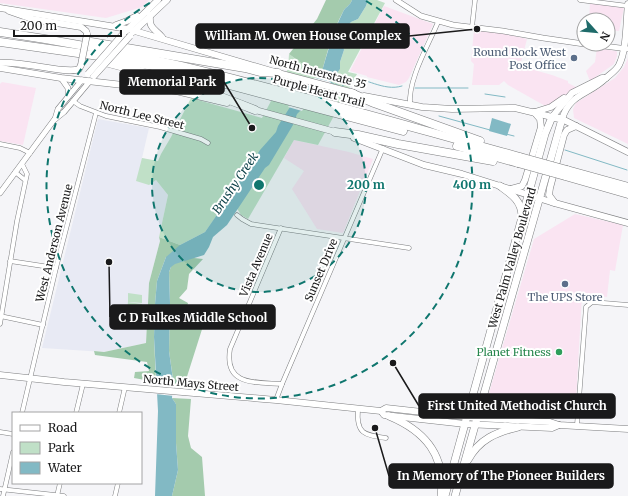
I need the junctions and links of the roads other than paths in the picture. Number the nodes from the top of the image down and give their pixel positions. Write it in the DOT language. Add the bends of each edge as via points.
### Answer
graph roads {
  1 [pos="158,0"];
  2 [pos="167,0"];
  3 [pos="396,0"];
  4 [pos="475,0"];
  5 [pos="580,0"];
  6 [pos="628,5"];
  7 [pos="1,8"];
  8 [pos="148,8"];
  9 [pos="150,15"];
  10 [pos="438,22"];
  11 [pos="113,26"];
  12 [pos="472,27"];
  13 [pos="128,29"];
  14 [pos="135,30"];
  15 [pos="0,32"];
  16 [pos="162,38"];
  17 [pos="51,40"];
  18 [pos="0,42"];
  19 [pos="576,43"];
  20 [pos="616,47"];
  21 [pos="626,48"];
  22 [pos="86,55"];
  23 [pos="0,63"];
  24 [pos="0,68"];
  25 [pos="278,73"];
  26 [pos="60,78"];
  27 [pos="92,79"];
  28 [pos="82,80"];
  29 [pos="267,91"];
  30 [pos="350,92"];
  31 [pos="68,96"];
  32 [pos="573,96"];
  33 [pos="73,101"];
  34 [pos="410,105"];
  35 [pos="256,110"];
  36 [pos="96,112"];
  37 [pos="534,112"];
  38 [pos="552,116"];
  39 [pos="562,119"];
  40 [pos="54,120"];
  41 [pos="576,126"];
  42 [pos="333,131"];
  43 [pos="208,143"];
  44 [pos="0,144"];
  45 [pos="383,148"];
  46 [pos="628,152"];
  47 [pos="30,153"];
  48 [pos="519,160"];
  49 [pos="22,164"];
  50 [pos="15,172"];
  51 [pos="566,173"];
  52 [pos="25,180"];
  53 [pos="500,186"];
  54 [pos="628,187"];
  55 [pos="510,189"];
  56 [pos="0,193"];
  57 [pos="628,194"];
  58 [pos="528,195"];
  59 [pos="540,198"];
  60 [pos="555,203"];
  61 [pos="237,215"];
  62 [pos="522,218"];
  63 [pos="628,223"];
  64 [pos="281,228"];
  65 [pos="344,238"];
  66 [pos="409,248"];
  67 [pos="10,261"];
  68 [pos="56,268"];
  69 [pos="501,292"];
  70 [pos="628,306"];
  71 [pos="495,314"];
  72 [pos="508,314"];
  73 [pos="1,316"];
  74 [pos="0,324"];
  75 [pos="43,325"];
  76 [pos="502,334"];
  77 [pos="0,375"];
  78 [pos="30,379"];
  79 [pos="83,384"];
  80 [pos="282,384"];
  81 [pos="125,387"];
  82 [pos="474,388"];
  83 [pos="483,398"];
  84 [pos="276,400"];
  85 [pos="358,409"];
  86 [pos="381,411"];
  87 [pos="22,412"];
  88 [pos="76,412"];
  89 [pos="119,412"];
  90 [pos="443,414"];
  91 [pos="389,416"];
  92 [pos="504,419"];
  93 [pos="466,420"];
  94 [pos="476,421"];
  95 [pos="559,424"];
  96 [pos="577,425"];
  97 [pos="518,427"];
  98 [pos="628,429"];
  99 [pos="0,432"];
  100 [pos="12,434"];
  101 [pos="386,438"];
  102 [pos="12,455"];
  103 [pos="60,484"];
  104 [pos="118,484"];
  105 [pos="458,485"];
  106 [pos="2,489"];
  107 [pos="3,496"];
  108 [pos="57,496"];
  109 [pos="64,496"];
  110 [pos="115,496"];
  111 [pos="441,496"];
  112 [pos="445,496"];
  113 [pos="455,496"];
  1 -- 8 [label="main road"];
  2 -- 9 [label="main road"];
  3 -- 10 [label="street" via="422,16"];
  4 -- 12 [label="street"];
  5 -- 6 [label="street"];
  6 -- 21 [label="main road"];
  7 -- 11 [label="main road, North Interstate 35"];
  7 -- 23 [label="main road, bridge" via="32,20 82,27 87,34 79,69 71,71 22,63"];
  8 -- 11 [label="main road" via="131,20"];
  8 -- 13 [label="main road"];
  9 -- 14 [label="main road"];
  9 -- 16 [label="main road" via="152,28"];
  10 -- 12 [label="street"];
  10 -- 34 [label="street" via="412,83"];
  11 -- 13 [label="main road, North Interstate 35"];
  12 -- 19 [label="street"];
  13 -- 14 [label="main road, North Interstate 35"];
  13 -- 28 [label="main road, bridge"];
  14 -- 16 [label="main road, North Interstate 35"];
  14 -- 27 [label="main road, bridge"];
  15 -- 17 [label="highway, Purple Heart Trail"];
  16 -- 25 [label="main road, North Interstate 35"];
  17 -- 25 [label="highway" via="107,44 260,72"];
  17 -- 29 [label="highway, Purple Heart Trail" via="180,66"];
  18 -- 22 [label="highway, Purple Heart Trail"];
  20 -- 21 [label="street"];
  21 -- 32 [label="main road" via="618,67 606,78"];
  22 -- 29 [label="highway, Purple Heart Trail" via="169,69"];
  22 -- 35 [label="highway" via="195,87"];
  24 -- 26 [label="main road"];
  25 -- 30 [label="main road, North Interstate 35"];
  26 -- 28 [label="main road"];
  26 -- 31 [label="street" via="68,88"];
  27 -- 28 [label="main road"];
  27 -- 33 [label="street"];
  27 -- 35 [label="main road" via="176,91"];
  28 -- 31 [label="street"];
  29 -- 48 [label="highway, Purple Heart Trail"];
  30 -- 34 [label="main road, North Interstate 35"];
  30 -- 48 [label="highway" via="499,148"];
  31 -- 40 [label="street" via="58,109"];
  32 -- 37 [label="main road"];
  32 -- 38 [label="main road"];
  32 -- 39 [label="main road"];
  33 -- 36 [label="street, North Lee Street"];
  33 -- 40 [label="street"];
  34 -- 37 [label="main road, North Interstate 35" via="452,109 512,108"];
  35 -- 42 [label="main road"];
  36 -- 43 [label="street, North Lee Street" via="117,119 160,127"];
  36 -- 68 [label="street, West Anderson Avenue"];
  37 -- 38 [label="main road, North Interstate 35"];
  37 -- 55 [label="main road" via="540,119 541,127 525,180 522,186"];
  38 -- 39 [label="highway, North Interstate 35"];
  38 -- 58 [label="highway, West Palm Valley Boulevard"];
  39 -- 41 [label="main road, North Interstate 35"];
  39 -- 59 [label="highway, West Palm Valley Boulevard"];
  40 -- 47 [label="street"];
  41 -- 46 [label="main road, North Interstate 35"];
  41 -- 60 [label="main road" via="567,130 564,135 549,195"];
  42 -- 45 [label="main road"];
  42 -- 48 [label="highway" via="494,161"];
  44 -- 47 [label="street"];
  45 -- 53 [label="main road" via="424,165"];
  45 -- 65 [label="street, Sunset Drive"];
  47 -- 49 [label="street"];
  48 -- 51 [label="highway, Purple Heart Trail, bridge"];
  49 -- 50 [label="street"];
  49 -- 52 [label="street" via="27,172"];
  50 -- 52 [label="street"];
  50 -- 56 [label="street"];
  51 -- 54 [label="highway, Purple Heart Trail"];
  51 -- 57 [label="highway, Purple Heart Trail"];
  52 -- 67 [label="street"];
  53 -- 55 [label="main road"];
  53 -- 62 [label="highway" via="518,200"];
  55 -- 58 [label="main road"];
  58 -- 59 [label="main road"];
  58 -- 62 [label="highway, West Palm Valley Boulevard"];
  59 -- 60 [label="main road"];
  59 -- 72 [label="highway, West Palm Valley Boulevard"];
  60 -- 63 [label="main road"];
  61 -- 64 [label="street" via="251,224"];
  62 -- 69 [label="highway, West Palm Valley Boulevard"];
  64 -- 65 [label="street"];
  64 -- 80 [label="street, Vista Avenue" via="230,348 229,360 231,369 240,379"];
  65 -- 66 [label="street"];
  65 -- 80 [label="street, Sunset Drive"];
  67 -- 68 [label="street"];
  67 -- 73 [label="street"];
  68 -- 75 [label="street, West Anderson Avenue"];
  69 -- 71 [label="highway, West Palm Valley Boulevard"];
  69 -- 72 [label="highway" via="501,306"];
  70 -- 96 [label="street" via="592,302 586,307"];
  71 -- 76 [label="highway" via="502,316"];
  71 -- 82 [label="highway, West Palm Valley Boulevard"];
  72 -- 76 [label="highway, West Palm Valley Boulevard"];
  73 -- 74 [label="street"];
  73 -- 75 [label="street"];
  75 -- 78 [label="street, West Anderson Avenue"];
  76 -- 83 [label="highway, West Palm Valley Boulevard"];
  77 -- 78 [label="main road, North Mays Street"];
  78 -- 79 [label="main road, North Mays Street"];
  78 -- 87 [label="street, West Anderson Avenue"];
  79 -- 81 [label="main road, North Mays Street"];
  79 -- 88 [label="street"];
  80 -- 84 [label="street, Sunset Drive"];
  81 -- 84 [label="main road, North Mays Street"];
  81 -- 89 [label="street"];
  82 -- 90 [label="highway" via="463,409"];
  82 -- 93 [label="highway, West Palm Valley Boulevard"];
  83 -- 92 [label="highway" via="487,412"];
  83 -- 94 [label="highway, West Palm Valley Boulevard"];
  84 -- 85 [label="main road, North Mays Street"];
  85 -- 86 [label="main road, North Mays Street"];
  85 -- 101 [label="street" via="358,425 362,431"];
  86 -- 90 [label="main road, North Mays Street" via="386,408"];
  86 -- 91 [label="main road, North Mays Street"];
  90 -- 93 [label="main road, North Mays Street"];
  91 -- 93 [label="main road, North Mays Street"];
  91 -- 111 [label="highway" via="410,426 431,448 441,470"];
  92 -- 94 [label="main road, North Mays Street"];
  92 -- 95 [label="main road, North Mays Street"];
  93 -- 94 [label="main road, North Mays Street"];
  93 -- 112 [label="highway, West Palm Valley Boulevard"];
  94 -- 97 [label="main road, North Mays Street"];
  94 -- 105 [label="highway, West Palm Valley Boulevard"];
  95 -- 96 [label="main road, North Mays Street"];
  95 -- 97 [label="main road, North Mays Street" via="552,428"];
  96 -- 98 [label="main road, North Mays Street"];
  97 -- 105 [label="highway" via="494,434 480,444 469,458"];
  99 -- 100 [label="street"];
  102 -- 106 [label="street"];
  103 -- 108 [label="street"];
  104 -- 110 [label="street"];
  105 -- 113 [label="highway"];
  106 -- 107 [label="street"];
  106 -- 108 [label="street"];
  108 -- 109 [label="street"];
}
